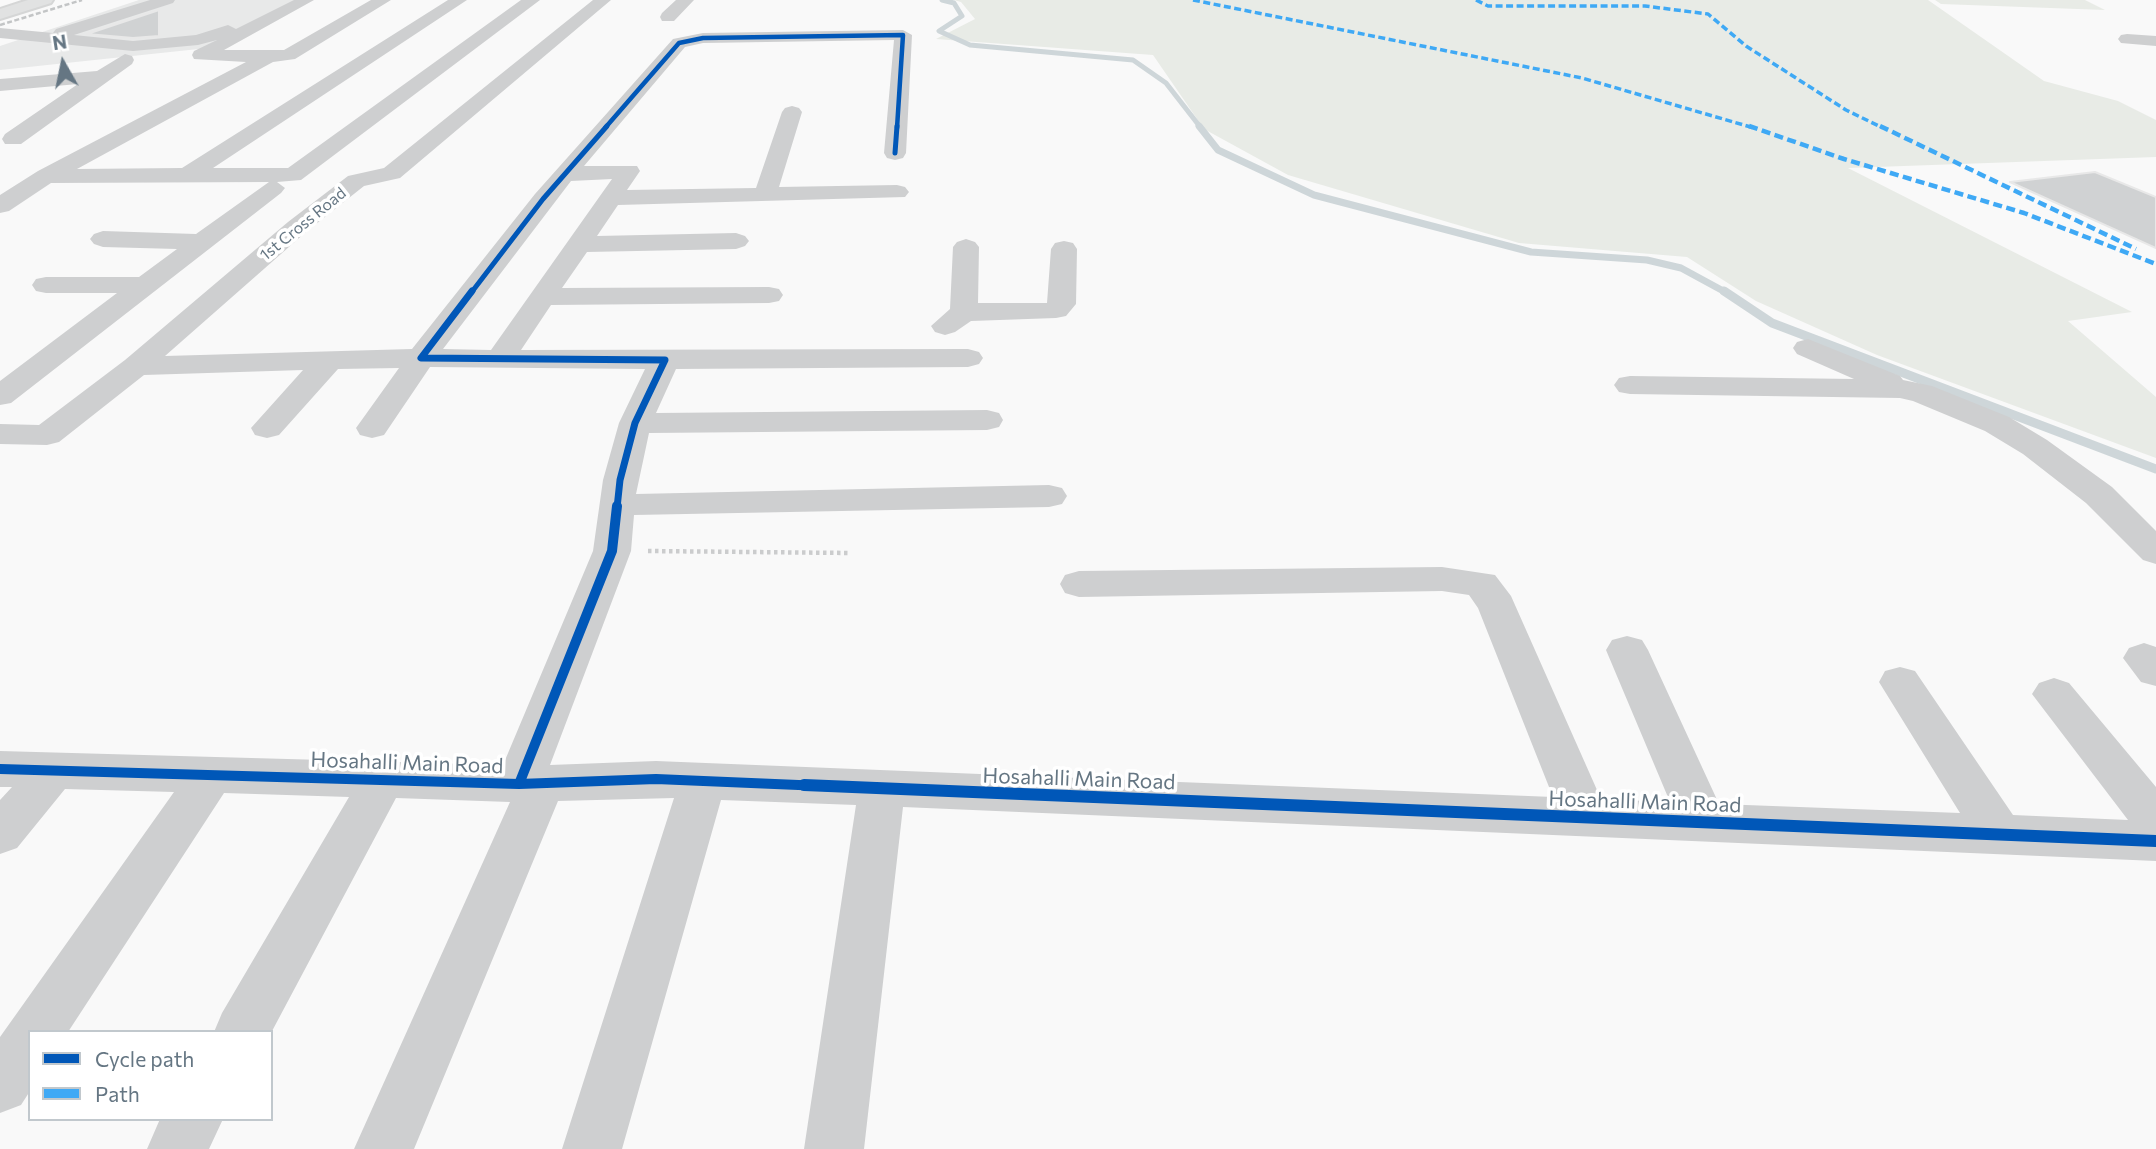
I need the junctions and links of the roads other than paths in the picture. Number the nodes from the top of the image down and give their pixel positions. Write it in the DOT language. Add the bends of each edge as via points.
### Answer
graph roads {
  1 [pos="22,0"];
  2 [pos="45,0"];
  3 [pos="167,0"];
  4 [pos="286,0"];
  5 [pos="306,0"];
  6 [pos="383,0"];
  7 [pos="460,0"];
  8 [pos="532,0"];
  9 [pos="603,0"];
  10 [pos="685,0"];
  11 [pos="0,6"];
  12 [pos="64,9"];
  13 [pos="0,14"];
  14 [pos="668,18"];
  15 [pos="0,32"];
  16 [pos="46,38"];
  17 [pos="2127,39"];
  18 [pos="2156,41"];
  19 [pos="386,48"];
  20 [pos="411,48"];
  21 [pos="436,49"];
  22 [pos="461,50"];
  23 [pos="488,51"];
  24 [pos="514,51"];
  25 [pos="541,51"];
  26 [pos="268,57"];
  27 [pos="125,60"];
  28 [pos="104,76"];
  29 [pos="0,85"];
  30 [pos="792,112"];
  31 [pos="13,139"];
  32 [pos="895,153"];
  33 [pos="565,174"];
  34 [pos="187,175"];
  35 [pos="46,176"];
  36 [pos="283,181"];
  37 [pos="356,181"];
  38 [pos="897,191"];
  39 [pos="765,195"];
  40 [pos="610,198"];
  41 [pos="0,206"];
  42 [pos="103,239"];
  43 [pos="736,240"];
  44 [pos="202,242"];
  45 [pos="579,244"];
  46 [pos="966,247"];
  47 [pos="1064,249"];
  48 [pos="46,285"];
  49 [pos="146,285"];
  50 [pos="769,295"];
  51 [pos="542,297"];
  52 [pos="964,312"];
  53 [pos="1808,348"];
  54 [pos="421,358"];
  55 [pos="936,358"];
  56 [pos="968,358"];
  57 [pos="500,359"];
  58 [pos="665,359"];
  59 [pos="330,361"];
  60 [pos="136,366"];
  61 [pos="1630,385"];
  62 [pos="1900,389"];
  63 [pos="0,396"];
  64 [pos="987,419"];
  65 [pos="635,423"];
  66 [pos="267,428"];
  67 [pos="372,428"];
  68 [pos="0,434"];
  69 [pos="1049,496"];
  70 [pos="617,505"];
  71 [pos="2156,552"];
  72 [pos="1079,584"];
  73 [pos="1627,650"];
  74 [pos="1900,682"];
  75 [pos="2054,694"];
  76 [pos="0,769"];
  77 [pos="53,771"];
  78 [pos="211,775"];
  79 [pos="383,780"];
  80 [pos="703,781"];
  81 [pos="530,783"];
  82 [pos="882,788"];
  83 [pos="1585,817"];
  84 [pos="2156,821"];
  85 [pos="1703,822"];
  86 [pos="0,834"];
  87 [pos="1999,834"];
  88 [pos="2156,841"];
  89 [pos="37,1030"];
  90 [pos="243,1030"];
  91 [pos="28,1045"];
  92 [pos="0,1085"];
  93 [pos="193,1121"];
  94 [pos="177,1149"];
  95 [pos="384,1149"];
  96 [pos="592,1149"];
  97 [pos="834,1149"];
  1 -- 11 [label="highway"];
  2 -- 13 [label="highway"];
  3 -- 16 [label="street"];
  4 -- 16 [label="street" via="223,33 198,40 133,47"];
  5 -- 26 [label="street" via="201,55"];
  6 -- 26 [label="street" via="288,55"];
  7 -- 19 [label="street"];
  8 -- 22 [label="street"];
  9 -- 25 [label="street, 1st Cross Road"];
  10 -- 14 [label="street"];
  12 -- 15 [label="street"];
  15 -- 16 [label="street"];
  17 -- 18 [label="street"];
  19 -- 20 [label="street"];
  19 -- 34 [label="street"];
  21 -- 22 [label="street"];
  22 -- 23 [label="street"];
  22 -- 36 [label="street"];
  24 -- 25 [label="street"];
  25 -- 37 [label="street, 1st Cross Road" via="392,173"];
  26 -- 35 [label="street"];
  27 -- 28 [label="street"];
  28 -- 29 [label="street"];
  28 -- 31 [label="street"];
  30 -- 39 [label="street"];
  32 -- 33 [label="street" via="903,35 725,48 686,40 673,48"];
  33 -- 40 [label="street" via="629,171"];
  33 -- 54 [label="street"];
  34 -- 35 [label="street"];
  34 -- 36 [label="street"];
  35 -- 41 [label="street"];
  36 -- 37 [label="street"];
  36 -- 44 [label="street"];
  37 -- 60 [label="street, 1st Cross Road"];
  38 -- 39 [label="street"];
  39 -- 40 [label="street"];
  40 -- 45 [label="street"];
  42 -- 44 [label="street"];
  43 -- 45 [label="street"];
  44 -- 49 [label="street"];
  45 -- 51 [label="street"];
  46 -- 52 [label="street"];
  47 -- 52 [label="street" via="1062,304 1056,310"];
  48 -- 49 [label="street"];
  49 -- 63 [label="street"];
  50 -- 51 [label="street"];
  51 -- 57 [label="street"];
  52 -- 55 [label="street" via="945,327"];
  53 -- 62 [label="street"];
  54 -- 57 [label="street"];
  54 -- 59 [label="street"];
  54 -- 67 [label="street"];
  55 -- 56 [label="street"];
  55 -- 58 [label="street"];
  57 -- 58 [label="street"];
  58 -- 65 [label="street"];
  59 -- 60 [label="street"];
  59 -- 66 [label="street"];
  60 -- 68 [label="street, 1st Cross Road" via="47,435"];
  61 -- 62 [label="street"];
  62 -- 71 [label="street" via="1957,406 2035,447 2099,495"];
  64 -- 65 [label="street"];
  65 -- 70 [label="street"];
  69 -- 70 [label="street"];
  70 -- 81 [label="street" via="612,551"];
  72 -- 83 [label="street" via="1442,579 1481,584 1497,605"];
  73 -- 85 [label="street"];
  74 -- 87 [label="street"];
  75 -- 84 [label="street"];
  76 -- 77 [label="street, Hosahalli Main Road"];
  77 -- 78 [label="street, Hosahalli Main Road"];
  77 -- 86 [label="street"];
  78 -- 79 [label="street, Hosahalli Main Road"];
  78 -- 89 [label="street"];
  79 -- 81 [label="street, Hosahalli Main Road"];
  79 -- 90 [label="street"];
  80 -- 81 [label="street, Hosahalli Main Road"];
  80 -- 82 [label="street, Hosahalli Main Road"];
  80 -- 96 [label="street"];
  81 -- 95 [label="street"];
  82 -- 83 [label="street, Hosahalli Main Road"];
  82 -- 97 [label="street"];
  83 -- 85 [label="street, Hosahalli Main Road"];
  85 -- 87 [label="street, Hosahalli Main Road"];
  87 -- 88 [label="street, Hosahalli Main Road"];
  91 -- 92 [label="street"];
  93 -- 94 [label="street"];
}
